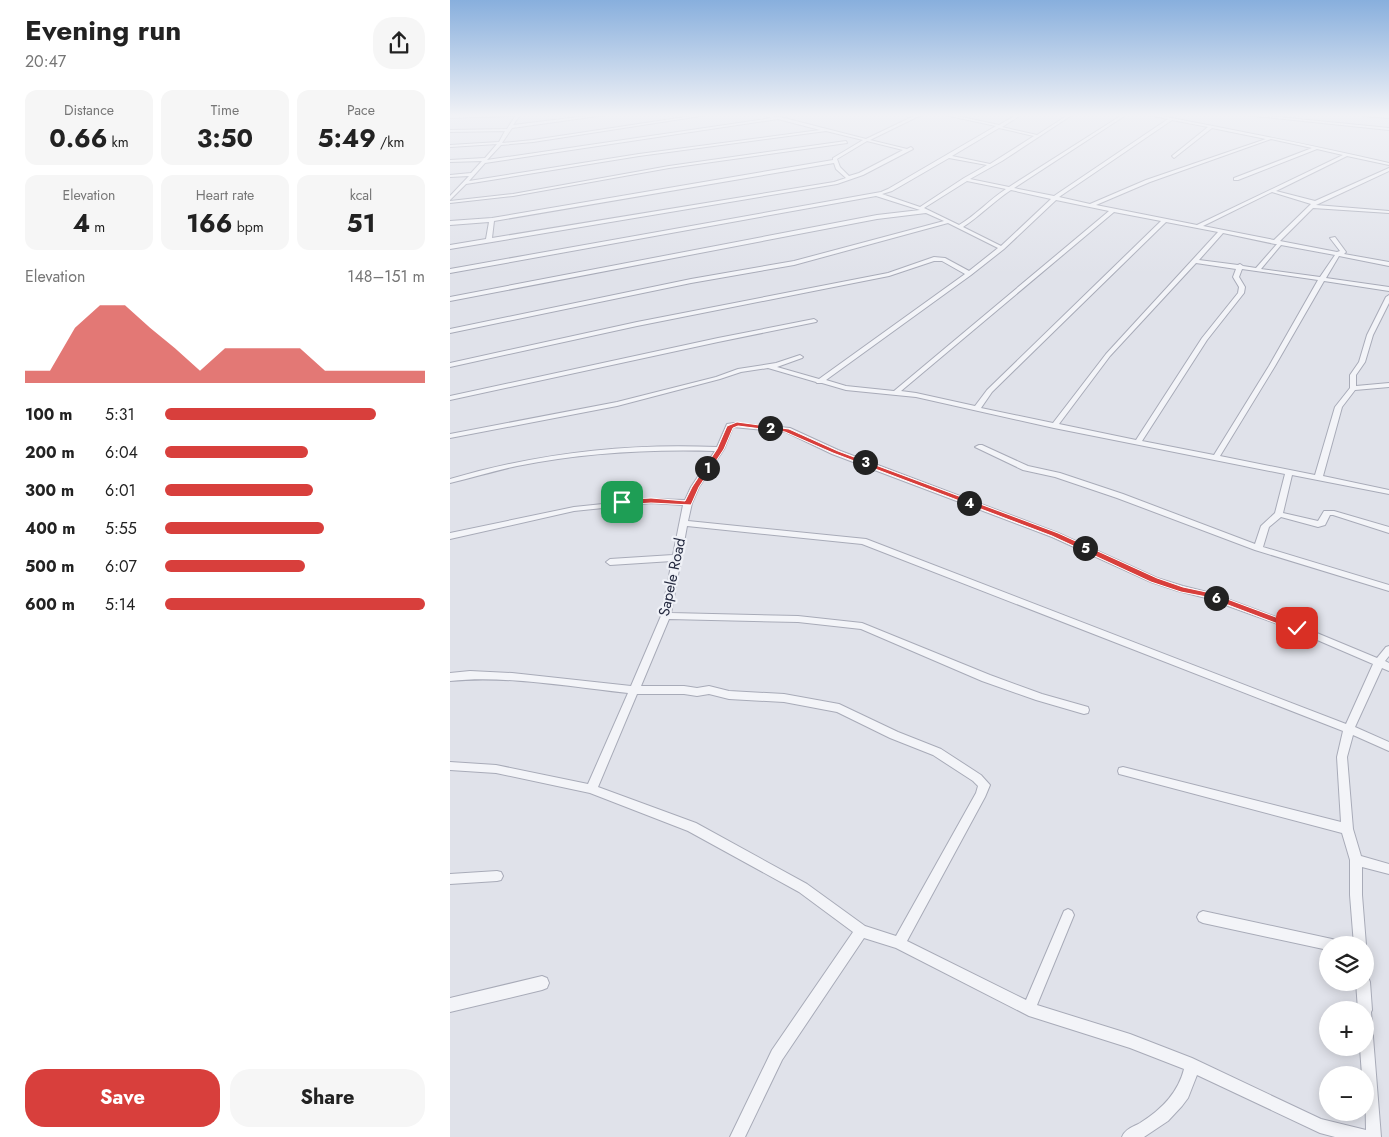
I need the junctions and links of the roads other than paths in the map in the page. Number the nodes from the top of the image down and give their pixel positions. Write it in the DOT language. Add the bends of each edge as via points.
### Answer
graph roads {
  1 [pos="479,168"];
  2 [pos="558,168"];
  3 [pos="664,168"];
  4 [pos="794,168"];
  5 [pos="838,168"];
  6 [pos="873,168"];
  7 [pos="927,168"];
  8 [pos="986,168"];
  9 [pos="1042,168"];
  10 [pos="1098,168"];
  11 [pos="1185,168"];
  12 [pos="1265,168"];
  13 [pos="1319,168"];
  14 [pos="1389,169"];
  15 [pos="473,174"];
  16 [pos="450,176"];
  17 [pos="851,176"];
  18 [pos="966,179"];
  19 [pos="1236,179"];
  20 [pos="465,183"];
  21 [pos="1011,188"];
  22 [pos="1272,191"];
  23 [pos="876,194"];
  24 [pos="1056,197"];
  25 [pos="450,200"];
  26 [pos="1313,204"];
  27 [pos="1092,206"];
  28 [pos="920,208"];
  29 [pos="1113,210"];
  30 [pos="927,212"];
  31 [pos="1389,212"];
  32 [pos="492,220"];
  33 [pos="1165,220"];
  34 [pos="948,222"];
  35 [pos="450,223"];
  36 [pos="1199,226"];
  37 [pos="960,227"];
  38 [pos="1222,231"];
  39 [pos="1332,238"];
  40 [pos="489,240"];
  41 [pos="1278,243"];
  42 [pos="450,247"];
  43 [pos="1002,248"];
  44 [pos="1338,254"];
  45 [pos="1195,261"];
  46 [pos="1389,264"];
  47 [pos="1240,266"];
  48 [pos="1258,269"];
  49 [pos="450,271"];
  50 [pos="968,274"];
  51 [pos="1322,279"];
  52 [pos="1389,289"];
  53 [pos="1389,297"];
  54 [pos="450,298"];
  55 [pos="814,321"];
  56 [pos="450,331"];
  57 [pos="800,357"];
  58 [pos="450,365"];
  59 [pos="767,366"];
  60 [pos="819,382"];
  61 [pos="1389,385"];
  62 [pos="1353,388"];
  63 [pos="895,393"];
  64 [pos="450,398"];
  65 [pos="977,409"];
  66 [pos="1054,426"];
  67 [pos="450,436"];
  68 [pos="1138,442"];
  69 [pos="979,447"];
  70 [pos="720,449"];
  71 [pos="1216,457"];
  72 [pos="1289,472"];
  73 [pos="1318,478"];
  74 [pos="450,481"];
  75 [pos="1389,492"];
  76 [pos="688,503"];
  77 [pos="1279,514"];
  78 [pos="683,522"];
  79 [pos="1389,530"];
  80 [pos="450,536"];
  81 [pos="1258,548"];
  82 [pos="676,558"];
  83 [pos="610,562"];
  84 [pos="1389,588"];
  85 [pos="666,616"];
  86 [pos="1389,649"];
  87 [pos="1384,665"];
  88 [pos="450,678"];
  89 [pos="636,690"];
  90 [pos="1084,710"];
  91 [pos="1349,729"];
  92 [pos="1389,748"];
  93 [pos="450,766"];
  94 [pos="1123,771"];
  95 [pos="591,789"];
  96 [pos="1347,829"];
  97 [pos="1356,860"];
  98 [pos="1389,869"];
  99 [pos="497,876"];
  100 [pos="450,879"];
  101 [pos="1068,915"];
  102 [pos="1203,917"];
  103 [pos="861,931"];
  104 [pos="1359,936"];
  105 [pos="1319,942"];
  106 [pos="899,943"];
  107 [pos="542,983"];
  108 [pos="450,1005"];
  109 [pos="1029,1009"];
  110 [pos="1368,1056"];
  111 [pos="1192,1065"];
  112 [pos="737,1137"];
  113 [pos="1130,1137"];
  114 [pos="1366,1137"];
  115 [pos="1374,1137"];
  1 -- 15 [label="street"];
  2 -- 20 [label="street"];
  3 -- 25 [label="street" via="513,195"];
  4 -- 32 [label="street"];
  5 -- 17 [label="street"];
  6 -- 17 [label="street"];
  7 -- 23 [label="street" via="890,190"];
  8 -- 18 [label="street"];
  9 -- 21 [label="street"];
  10 -- 24 [label="street"];
  11 -- 27 [label="street"];
  12 -- 19 [label="street"];
  13 -- 22 [label="street"];
  14 -- 26 [label="street"];
  15 -- 16 [label="street"];
  15 -- 20 [label="street"];
  17 -- 40 [label="street" via="835,183"];
  18 -- 21 [label="street"];
  18 -- 28 [label="street"];
  20 -- 25 [label="street"];
  21 -- 24 [label="street"];
  21 -- 37 [label="street"];
  22 -- 26 [label="street"];
  22 -- 36 [label="street"];
  23 -- 28 [label="street"];
  23 -- 49 [label="street"];
  24 -- 27 [label="street"];
  24 -- 43 [label="street"];
  26 -- 31 [label="street"];
  26 -- 41 [label="street"];
  27 -- 29 [label="street"];
  28 -- 30 [label="street"];
  29 -- 33 [label="street"];
  29 -- 63 [label="street"];
  30 -- 34 [label="street"];
  30 -- 54 [label="street" via="877,217"];
  32 -- 35 [label="street"];
  32 -- 40 [label="street"];
  33 -- 36 [label="street"];
  33 -- 65 [label="street" via="989,391"];
  34 -- 37 [label="street"];
  34 -- 56 [label="street" via="794,263"];
  36 -- 38 [label="street"];
  37 -- 43 [label="street"];
  38 -- 41 [label="street"];
  38 -- 45 [label="street"];
  39 -- 44 [label="street" via="1343,250"];
  40 -- 42 [label="street"];
  41 -- 44 [label="street"];
  41 -- 48 [label="street"];
  43 -- 50 [label="street"];
  44 -- 46 [label="street"];
  44 -- 51 [label="street"];
  45 -- 47 [label="street"];
  45 -- 66 [label="street" via="1108,355"];
  47 -- 48 [label="street"];
  47 -- 68 [label="street" via="1236,277 1242,287 1241,293 1204,339"];
  48 -- 51 [label="street"];
  50 -- 58 [label="street" via="943,259 934,258 889,274"];
  50 -- 60 [label="street"];
  51 -- 52 [label="street"];
  51 -- 71 [label="street"];
  53 -- 62 [label="street" via="1370,335 1362,362 1352,375"];
  55 -- 64 [label="street"];
  57 -- 59 [label="street"];
  59 -- 60 [label="street"];
  59 -- 67 [label="street" via="740,370 617,404"];
  60 -- 63 [label="street"];
  61 -- 62 [label="street"];
  62 -- 73 [label="street" via="1340,407"];
  63 -- 65 [label="street"];
  65 -- 66 [label="street"];
  66 -- 68 [label="street"];
  68 -- 71 [label="street"];
  69 -- 81 [label="street" via="1026,468 1120,496"];
  70 -- 74 [label="street" via="607,449"];
  70 -- 76 [label="street, Sapele Road"];
  70 -- 87 [label="street, Sapele Road" via="730,426 787,430 835,452 1055,535 1154,580 1208,595"];
  71 -- 72 [label="street"];
  72 -- 73 [label="street"];
  72 -- 77 [label="street"];
  73 -- 75 [label="street"];
  76 -- 78 [label="street, Sapele Road"];
  76 -- 80 [label="street" via="651,501 574,509"];
  77 -- 79 [label="street" via="1318,524 1327,513 1334,512"];
  77 -- 81 [label="street" via="1266,526"];
  78 -- 82 [label="street, Sapele Road"];
  78 -- 91 [label="street" via="863,541"];
  81 -- 84 [label="street"];
  82 -- 83 [label="street"];
  82 -- 85 [label="street, Sapele Road"];
  85 -- 89 [label="street, Sapele Road"];
  85 -- 90 [label="street" via="798,619 862,626 986,678"];
  86 -- 87 [label="street"];
  87 -- 91 [label="street"];
  88 -- 89 [label="street" via="470,675 512,677"];
  89 -- 95 [label="street, Sapele Road"];
  89 -- 106 [label="street" via="709,690 839,708 937,752 977,778 984,785 981,794"];
  91 -- 92 [label="street"];
  91 -- 96 [label="street" via="1342,757"];
  93 -- 95 [label="street" via="496,770"];
  94 -- 96 [label="street"];
  95 -- 103 [label="street" via="692,827 803,888"];
  96 -- 97 [label="street"];
  97 -- 98 [label="street"];
  97 -- 104 [label="street"];
  99 -- 100 [label="street"];
  101 -- 109 [label="street"];
  102 -- 105 [label="street"];
  103 -- 106 [label="street"];
  103 -- 112 [label="street" via="777,1055"];
  106 -- 109 [label="street"];
  107 -- 108 [label="street"];
  109 -- 111 [label="street" via="1130,1041"];
  110 -- 115 [label="street"];
  111 -- 113 [label="street" via="1186,1086 1172,1108"];
  111 -- 114 [label="street" via="1320,1126"];
}
